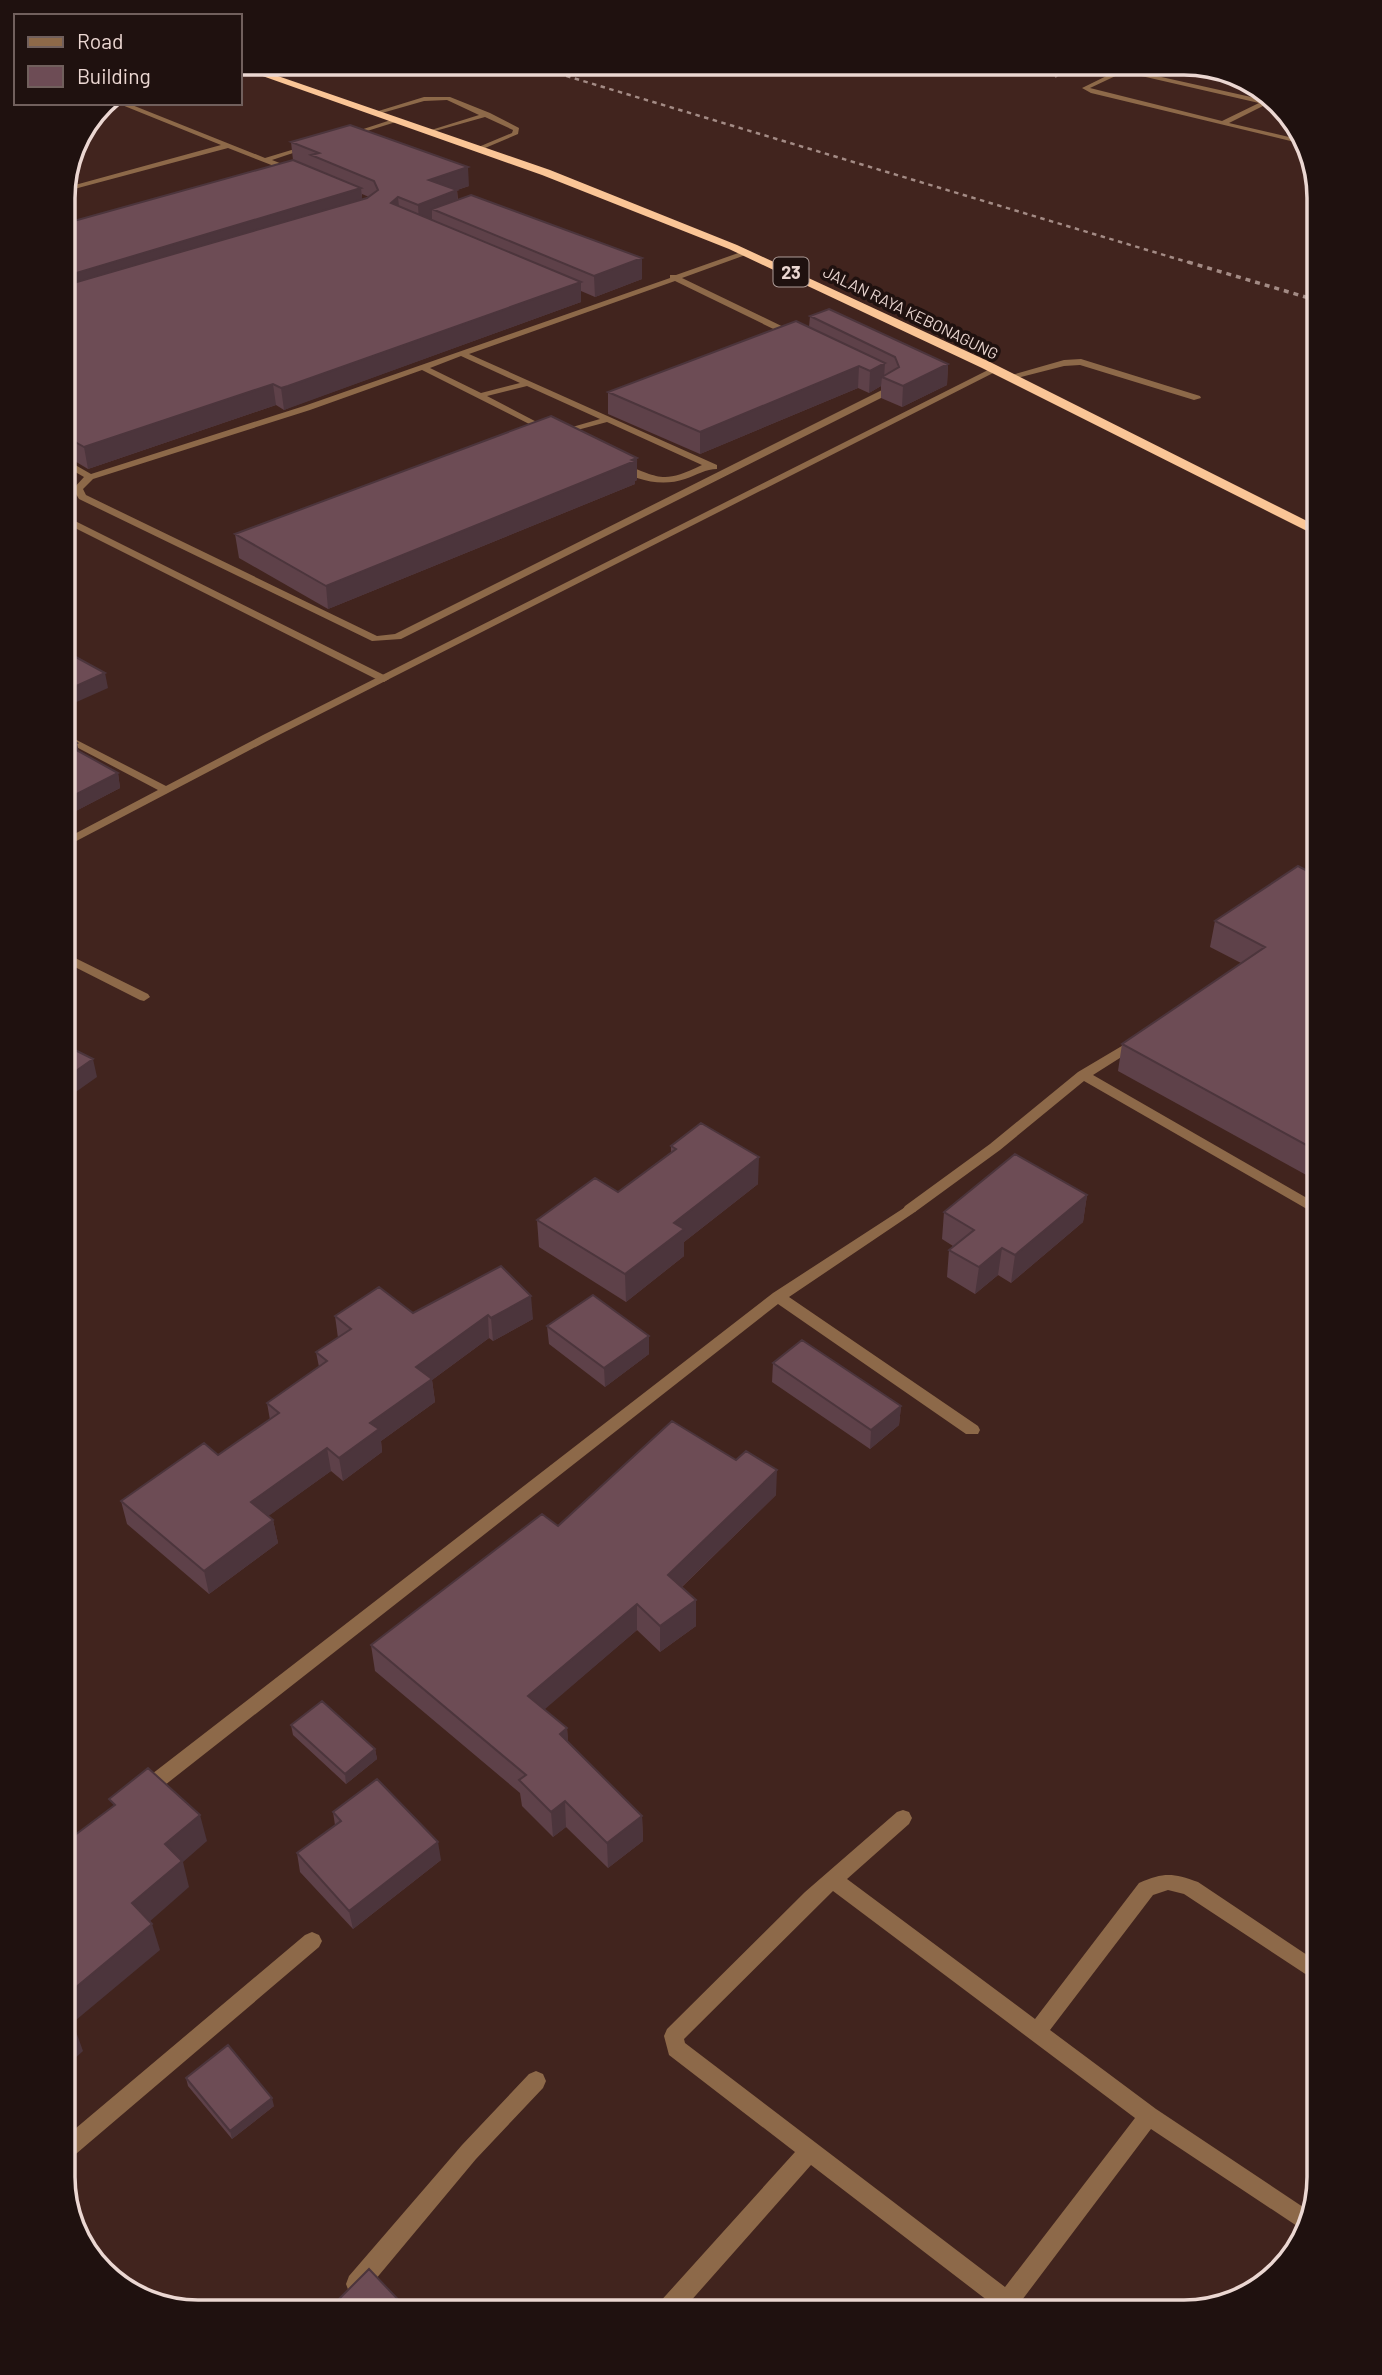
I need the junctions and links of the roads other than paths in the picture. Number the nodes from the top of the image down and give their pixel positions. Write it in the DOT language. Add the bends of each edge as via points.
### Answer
graph roads {
  1 [pos="268,75"];
  2 [pos="1111,76"];
  3 [pos="1151,76"];
  4 [pos="1255,98"];
  5 [pos="1262,104"];
  6 [pos="125,105"];
  7 [pos="375,113"];
  8 [pos="488,114"];
  9 [pos="397,120"];
  10 [pos="1221,124"];
  11 [pos="430,132"];
  12 [pos="340,138"];
  13 [pos="1292,140"];
  14 [pos="230,145"];
  15 [pos="317,145"];
  16 [pos="478,149"];
  17 [pos="265,160"];
  18 [pos="298,174"];
  19 [pos="76,186"];
  20 [pos="747,253"];
  21 [pos="673,277"];
  22 [pos="586,298"];
  23 [pos="599,304"];
  24 [pos="806,341"];
  25 [pos="463,354"];
  26 [pos="422,368"];
  27 [pos="995,370"];
  28 [pos="878,376"];
  29 [pos="1009,377"];
  30 [pos="528,383"];
  31 [pos="479,396"];
  32 [pos="1196,398"];
  33 [pos="608,419"];
  34 [pos="556,434"];
  35 [pos="569,440"];
  36 [pos="606,459"];
  37 [pos="709,465"];
  38 [pos="76,469"];
  39 [pos="729,473"];
  40 [pos="90,477"];
  41 [pos="76,524"];
  42 [pos="1307,527"];
  43 [pos="384,679"];
  44 [pos="76,743"];
  45 [pos="166,790"];
  46 [pos="76,838"];
  47 [pos="76,962"];
  48 [pos="144,997"];
  49 [pos="1149,1034"];
  50 [pos="1083,1075"];
  51 [pos="1307,1204"];
  52 [pos="778,1297"];
  53 [pos="972,1430"];
  54 [pos="129,1802"];
  55 [pos="903,1818"];
  56 [pos="833,1880"];
  57 [pos="312,1941"];
  58 [pos="1307,1965"];
  59 [pos="1038,2031"];
  60 [pos="536,2081"];
  61 [pos="1149,2116"];
  62 [pos="75,2142"];
  63 [pos="809,2152"];
  64 [pos="1300,2217"];
  65 [pos="345,2299"];
  66 [pos="677,2299"];
  67 [pos="995,2300"];
  68 [pos="1009,2300"];
  1 -- 7 [label="highway, JALAN RAYA KEBONAGUNG / 23"];
  2 -- 10 [label="street" via="1085,88"];
  3 -- 4 [label="street"];
  5 -- 10 [label="street"];
  6 -- 14 [label="street"];
  7 -- 8 [label="street" via="440,97"];
  7 -- 9 [label="highway, JALAN RAYA KEBONAGUNG / 23"];
  8 -- 11 [label="street"];
  8 -- 16 [label="street" via="517,132"];
  9 -- 11 [label="highway, JALAN RAYA KEBONAGUNG / 23"];
  9 -- 12 [label="street"];
  10 -- 13 [label="street"];
  11 -- 16 [label="highway, JALAN RAYA KEBONAGUNG / 23"];
  14 -- 17 [label="street"];
  14 -- 19 [label="street"];
  15 -- 17 [label="street"];
  16 -- 20 [label="highway, JALAN RAYA KEBONAGUNG / 23"];
  17 -- 18 [label="street"];
  20 -- 21 [label="street"];
  20 -- 27 [label="highway, JALAN RAYA KEBONAGUNG / 23"];
  21 -- 23 [label="street"];
  21 -- 24 [label="street"];
  22 -- 23 [label="street"];
  23 -- 25 [label="street"];
  25 -- 26 [label="street"];
  25 -- 30 [label="street"];
  26 -- 31 [label="street"];
  26 -- 40 [label="street"];
  27 -- 29 [label="highway, JALAN RAYA KEBONAGUNG / 23"];
  27 -- 43 [label="street"];
  28 -- 39 [label="street" via="890,382 888,391"];
  29 -- 32 [label="street" via="1081,362"];
  29 -- 42 [label="highway, JALAN RAYA KEBONAGUNG / 23"];
  30 -- 31 [label="street"];
  30 -- 33 [label="street"];
  31 -- 34 [label="street"];
  33 -- 34 [label="street"];
  33 -- 37 [label="street"];
  34 -- 35 [label="street"];
  36 -- 37 [label="street" via="660,482 675,481"];
  37 -- 39 [label="street"];
  38 -- 40 [label="street"];
  39 -- 40 [label="street" via="387,639 376,639 82,497 78,489"];
  41 -- 43 [label="street"];
  43 -- 45 [label="street"];
  44 -- 45 [label="street"];
  45 -- 46 [label="street"];
  47 -- 48 [label="street"];
  49 -- 50 [label="street"];
  50 -- 51 [label="street"];
  50 -- 52 [label="street" via="910,1209"];
  52 -- 53 [label="street"];
  52 -- 54 [label="street"];
  55 -- 56 [label="street"];
  56 -- 59 [label="street"];
  56 -- 63 [label="street" via="674,2036 676,2048"];
  57 -- 62 [label="street"];
  58 -- 59 [label="street" via="1191,1888 1162,1881 1146,1889"];
  59 -- 61 [label="street"];
  60 -- 65 [label="street" via="469,2152"];
  61 -- 64 [label="street"];
  61 -- 68 [label="street"];
  63 -- 66 [label="street"];
  63 -- 67 [label="street"];
}
